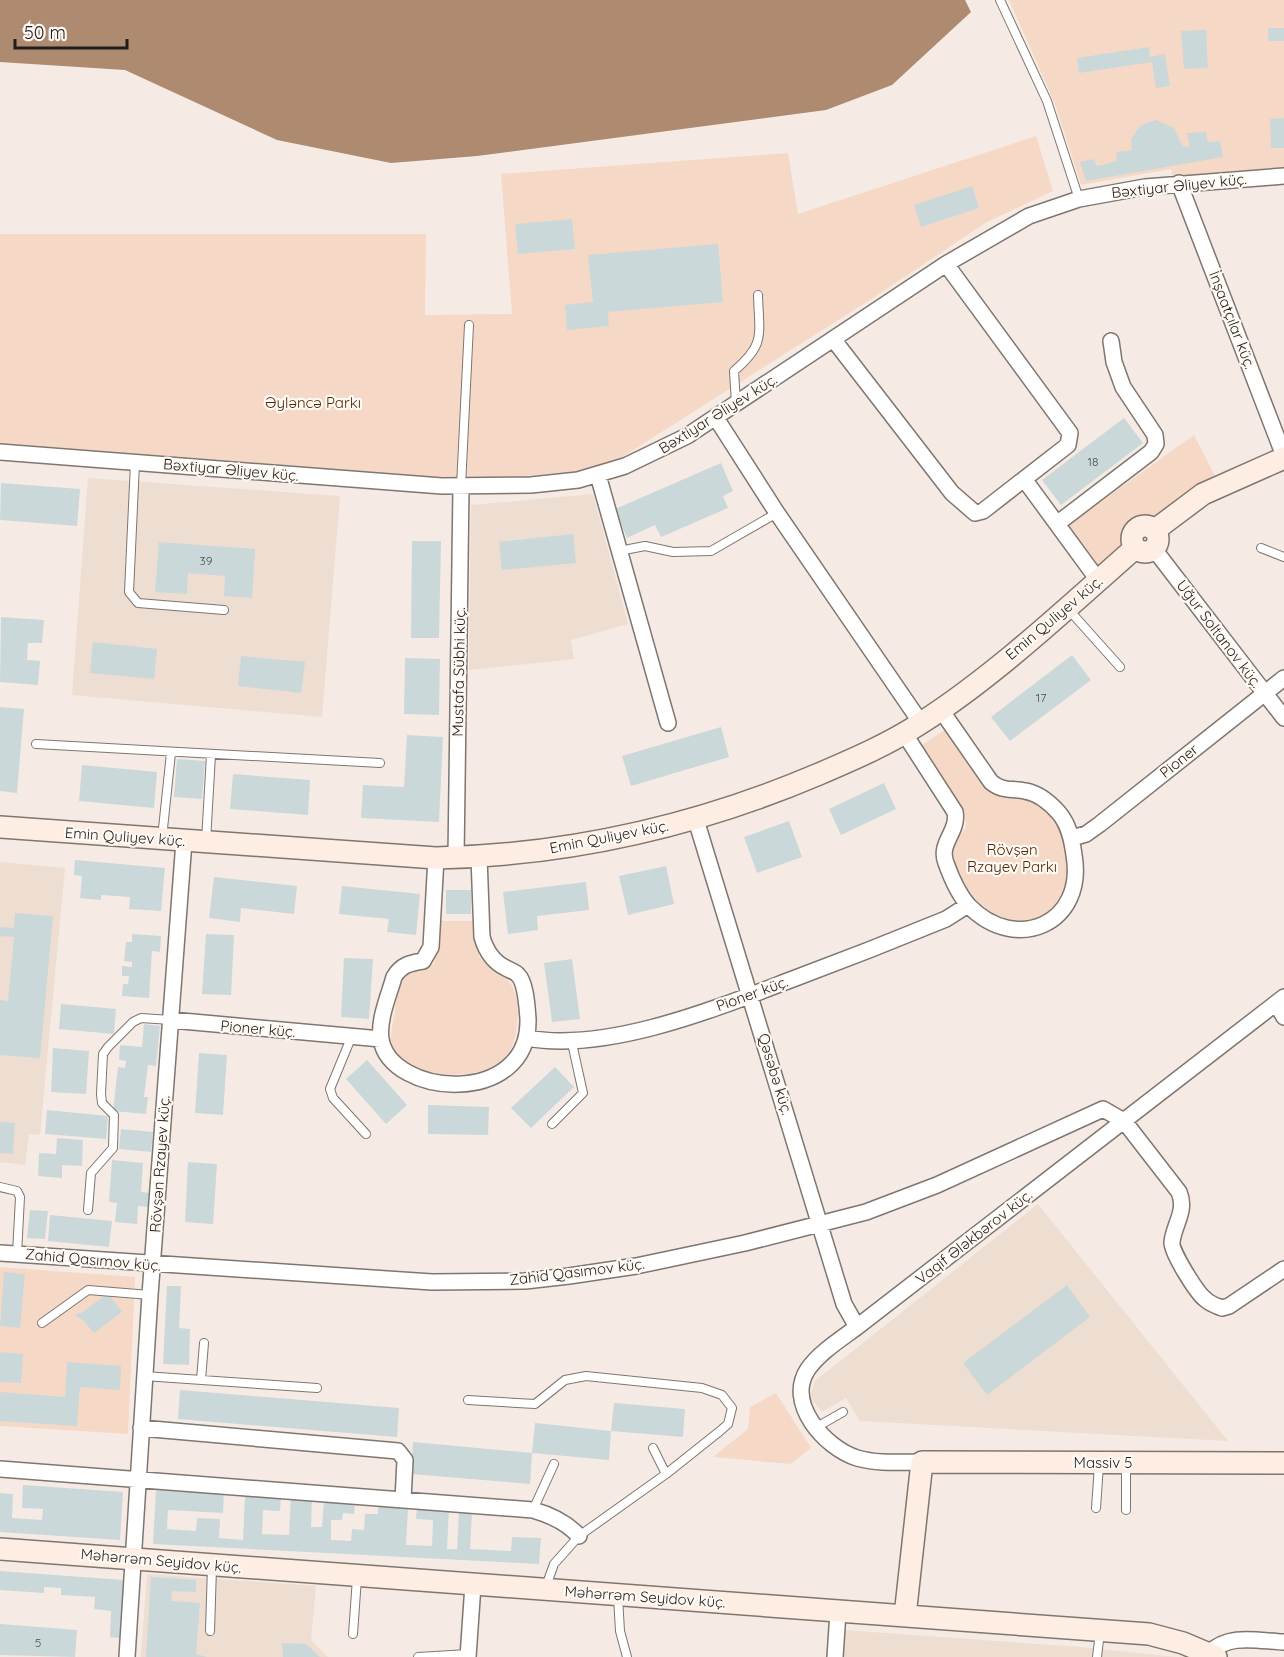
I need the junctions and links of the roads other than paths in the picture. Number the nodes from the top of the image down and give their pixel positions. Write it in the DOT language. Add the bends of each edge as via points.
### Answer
graph roads {
  1 [pos="1000,0"];
  2 [pos="1284,176"];
  3 [pos="1179,183"];
  4 [pos="1079,200"];
  5 [pos="946,264"];
  6 [pos="758,295"];
  7 [pos="469,326"];
  8 [pos="833,339"];
  9 [pos="1111,341"];
  10 [pos="736,406"];
  11 [pos="716,418"];
  12 [pos="0,452"];
  13 [pos="1284,457"];
  14 [pos="135,463"];
  15 [pos="598,475"];
  16 [pos="1024,479"];
  17 [pos="461,487"];
  18 [pos="777,513"];
  19 [pos="1058,523"];
  20 [pos="1148,542"];
  21 [pos="1261,548"];
  22 [pos="618,551"];
  23 [pos="1284,557"];
  24 [pos="1098,580"];
  25 [pos="1066,607"];
  26 [pos="224,610"];
  27 [pos="1120,667"];
  28 [pos="1284,678"];
  29 [pos="1264,693"];
  30 [pos="941,710"];
  31 [pos="1284,718"];
  32 [pos="668,723"];
  33 [pos="913,728"];
  34 [pos="36,744"];
  35 [pos="171,753"];
  36 [pos="211,755"];
  37 [pos="380,763"];
  38 [pos="696,820"];
  39 [pos="0,827"];
  40 [pos="1071,838"];
  41 [pos="162,840"];
  42 [pos="184,841"];
  43 [pos="206,843"];
  44 [pos="479,857"];
  45 [pos="446,858"];
  46 [pos="968,905"];
  47 [pos="751,995"];
  48 [pos="1281,1006"];
  49 [pos="171,1020"];
  50 [pos="351,1038"];
  51 [pos="526,1038"];
  52 [pos="381,1039"];
  53 [pos="572,1042"];
  54 [pos="1124,1121"];
  55 [pos="552,1124"];
  56 [pos="366,1134"];
  57 [pos="0,1187"];
  58 [pos="88,1210"];
  59 [pos="820,1224"];
  60 [pos="0,1253"];
  61 [pos="17,1254"];
  62 [pos="153,1265"];
  63 [pos="1284,1269"];
  64 [pos="150,1295"];
  65 [pos="42,1323"];
  66 [pos="857,1327"];
  67 [pos="204,1343"];
  68 [pos="144,1376"];
  69 [pos="201,1380"];
  70 [pos="317,1388"];
  71 [pos="468,1400"];
  72 [pos="843,1412"];
  73 [pos="141,1428"];
  74 [pos="815,1428"];
  75 [pos="653,1448"];
  76 [pos="922,1462"];
  77 [pos="1099,1463"];
  78 [pos="1126,1463"];
  79 [pos="1284,1463"];
  80 [pos="554,1464"];
  81 [pos="0,1470"];
  82 [pos="666,1474"];
  83 [pos="138,1480"];
  84 [pos="403,1500"];
  85 [pos="1096,1508"];
  86 [pos="533,1510"];
  87 [pos="1126,1510"];
  88 [pos="579,1536"];
  89 [pos="0,1549"];
  90 [pos="133,1559"];
  91 [pos="212,1566"];
  92 [pos="357,1577"];
  93 [pos="473,1585"];
  94 [pos="544,1590"];
  95 [pos="618,1595"];
  96 [pos="838,1612"];
  97 [pos="905,1616"];
  98 [pos="1100,1630"];
  99 [pos="210,1631"];
  100 [pos="353,1634"];
  101 [pos="1284,1642"];
  102 [pos="468,1655"];
  103 [pos="1212,1655"];
  104 [pos="127,1657"];
  105 [pos="418,1657"];
  106 [pos="627,1657"];
  107 [pos="835,1657"];
  108 [pos="1097,1657"];
  1 -- 4 [label="lane" via="1047,101"];
  2 -- 3 [label="street, Bəxtiyar Əliyev küç."];
  3 -- 4 [label="street, Bəxtiyar Əliyev küç."];
  3 -- 13 [label="street, İnşaatçılar küç."];
  4 -- 5 [label="street, Bəxtiyar Əliyev küç." via="1029,216"];
  5 -- 8 [label="street, Bəxtiyar Əliyev küç."];
  5 -- 16 [label="street" via="1070,433 1068,445"];
  6 -- 10 [label="lane" via="759,340 752,356 734,371"];
  7 -- 17 [label="lane"];
  8 -- 10 [label="street, Bəxtiyar Əliyev küç."];
  8 -- 16 [label="street" via="968,509 983,512"];
  9 -- 19 [label="street" via="1117,374 1155,435 1156,444 1151,452"];
  10 -- 11 [label="street, Bəxtiyar Əliyev küç."];
  11 -- 15 [label="street, Bəxtiyar Əliyev küç." via="654,453"];
  11 -- 18 [label="street"];
  12 -- 14 [label="street, Bəxtiyar Əliyev küç."];
  13 -- 20 [label="street, Emin Quliyev küç." via="1203,494"];
  14 -- 17 [label="street, Bəxtiyar Əliyev küç."];
  14 -- 26 [label="lane" via="129,592 132,599 138,603"];
  15 -- 17 [label="street, Bəxtiyar Əliyev küç." via="531,485"];
  15 -- 22 [label="street"];
  16 -- 19 [label="street"];
  17 -- 45 [label="street, Mustafa Sübhi küç."];
  18 -- 22 [label="lane" via="711,551 673,552 645,546"];
  18 -- 33 [label="street"];
  19 -- 24 [label="street"];
  20 -- 24 [label="street, Emin Quliyev küç."];
  20 -- 29 [label="street, Uğur Soltanov küç."];
  21 -- 23 [label="lane"];
  22 -- 32 [label="street"];
  24 -- 25 [label="street, Emin Quliyev küç."];
  25 -- 27 [label="lane"];
  25 -- 30 [label="street, Emin Quliyev küç."];
  28 -- 29 [label="street, Pioner"];
  29 -- 31 [label="street, Uğur Soltanov küç."];
  29 -- 40 [label="street, Pioner" via="1100,824"];
  30 -- 33 [label="street, Emin Quliyev küç."];
  30 -- 40 [label="street" via="991,782 999,789 1024,790 1047,802 1058,813"];
  33 -- 38 [label="street, Emin Quliyev küç." via="781,790"];
  33 -- 46 [label="street" via="955,812 957,822 943,851"];
  34 -- 35 [label="lane"];
  35 -- 36 [label="lane"];
  35 -- 41 [label="lane"];
  36 -- 37 [label="lane"];
  36 -- 43 [label="lane"];
  38 -- 44 [label="street, Emin Quliyev küç." via="589,843"];
  38 -- 47 [label="street, Qəsəbə küç."];
  39 -- 41 [label="street, Emin Quliyev küç."];
  40 -- 46 [label="street" via="1076,862 1074,884 1062,913 1050,923 1039,928 1007,928"];
  41 -- 42 [label="street, Emin Quliyev küç."];
  42 -- 43 [label="street, Emin Quliyev küç."];
  42 -- 49 [label="street, Rövşən Rzayev küç."];
  43 -- 45 [label="street, Emin Quliyev küç."];
  44 -- 45 [label="street, Emin Quliyev küç."];
  44 -- 51 [label="street" via="482,937 492,958 518,975 523,985 528,1019"];
  45 -- 52 [label="street, Mustafa Sübhi küç." via="431,947 423,961 407,964 394,977"];
  46 -- 47 [label="street, Pioner küç." via="946,920"];
  47 -- 53 [label="street, Pioner küç." via="686,1018"];
  47 -- 59 [label="street, Qəsəbə küç."];
  48 -- 54 [label="street, Vaqif Ələkbərov küç."];
  49 -- 50 [label="street, Pioner küç."];
  49 -- 58 [label="lane" via="141,1018 103,1054 101,1094 102,1103 114,1115 113,1148 91,1173"];
  49 -- 62 [label="street, Rövşən Rzayev küç."];
  50 -- 52 [label="street, Pioner küç."];
  50 -- 56 [label="lane" via="330,1089 333,1098"];
  51 -- 52 [label="street" via="514,1062 499,1076 462,1084 414,1077 390,1058"];
  51 -- 53 [label="street, Pioner küç."];
  53 -- 55 [label="lane" via="583,1092"];
  54 -- 59 [label="street, Zahid Qasımov küç." via="1103,1109 1091,1113 937,1185 866,1212"];
  54 -- 63 [label="street" via="1179,1192 1182,1211 1171,1244 1204,1299 1222,1308 1229,1306"];
  54 -- 66 [label="street, Vaqif Ələkbərov küç."];
  57 -- 61 [label="lane" via="17,1191 20,1197"];
  59 -- 62 [label="street, Zahid Qasımov küç." via="646,1264 525,1281 432,1282"];
  59 -- 66 [label="street, Qəsəbə küç." via="844,1304"];
  60 -- 61 [label="street, Zahid Qasımov küç."];
  61 -- 62 [label="street, Zahid Qasımov küç."];
  62 -- 64 [label="street, Rövşən Rzayev küç."];
  64 -- 65 [label="lane" via="88,1290"];
  64 -- 68 [label="street, Rövşən Rzayev küç."];
  66 -- 74 [label="street, Vaqif Ələkbərov küç." via="817,1358 803,1379 802,1400"];
  67 -- 69 [label="lane"];
  68 -- 69 [label="lane"];
  68 -- 73 [label="street, Rövşən Rzayev küç."];
  69 -- 70 [label="lane"];
  71 -- 82 [label="lane" via="535,1404 566,1380 586,1376 702,1388 722,1395 732,1408 728,1424"];
  72 -- 74 [label="lane"];
  73 -- 83 [label="street, Rövşən Rzayev küç."];
  73 -- 84 [label="street" via="398,1451 405,1460"];
  74 -- 76 [label="street, Vaqif Ələkbərov küç." via="856,1457"];
  75 -- 82 [label="lane"];
  76 -- 77 [label="street, Massiv 5"];
  76 -- 97 [label="street"];
  77 -- 78 [label="street, Massiv 5"];
  77 -- 85 [label="lane"];
  78 -- 79 [label="street, Massiv 5"];
  78 -- 87 [label="lane"];
  80 -- 86 [label="lane"];
  81 -- 83 [label="street"];
  82 -- 88 [label="lane"];
  83 -- 84 [label="street"];
  83 -- 90 [label="street, Rövşən Rzayev küç."];
  84 -- 86 [label="street"];
  86 -- 88 [label="street" via="560,1521"];
  88 -- 94 [label="lane" via="554,1564"];
  89 -- 90 [label="street, Məhərrəm Seyidov küç."];
  90 -- 91 [label="street, Məhərrəm Seyidov küç."];
  90 -- 104 [label="street, Rövşən Rzayev küç."];
  91 -- 92 [label="street, Məhərrəm Seyidov küç."];
  91 -- 99 [label="lane"];
  92 -- 93 [label="street, Məhərrəm Seyidov küç."];
  92 -- 100 [label="lane"];
  93 -- 94 [label="street, Məhərrəm Seyidov küç."];
  93 -- 102 [label="street"];
  94 -- 95 [label="street, Məhərrəm Seyidov küç."];
  95 -- 96 [label="street, Məhərrəm Seyidov küç."];
  95 -- 106 [label="lane" via="620,1631"];
  96 -- 97 [label="street, Məhərrəm Seyidov küç."];
  96 -- 107 [label="street"];
  97 -- 98 [label="street, Məhərrəm Seyidov küç."];
  98 -- 103 [label="street, Məhərrəm Seyidov küç." via="1164,1637"];
  98 -- 108 [label="lane"];
  101 -- 103 [label="street, Məhərrəm Seyidov küç." via="1228,1641 1217,1645"];
  102 -- 105 [label="lane"];
}
